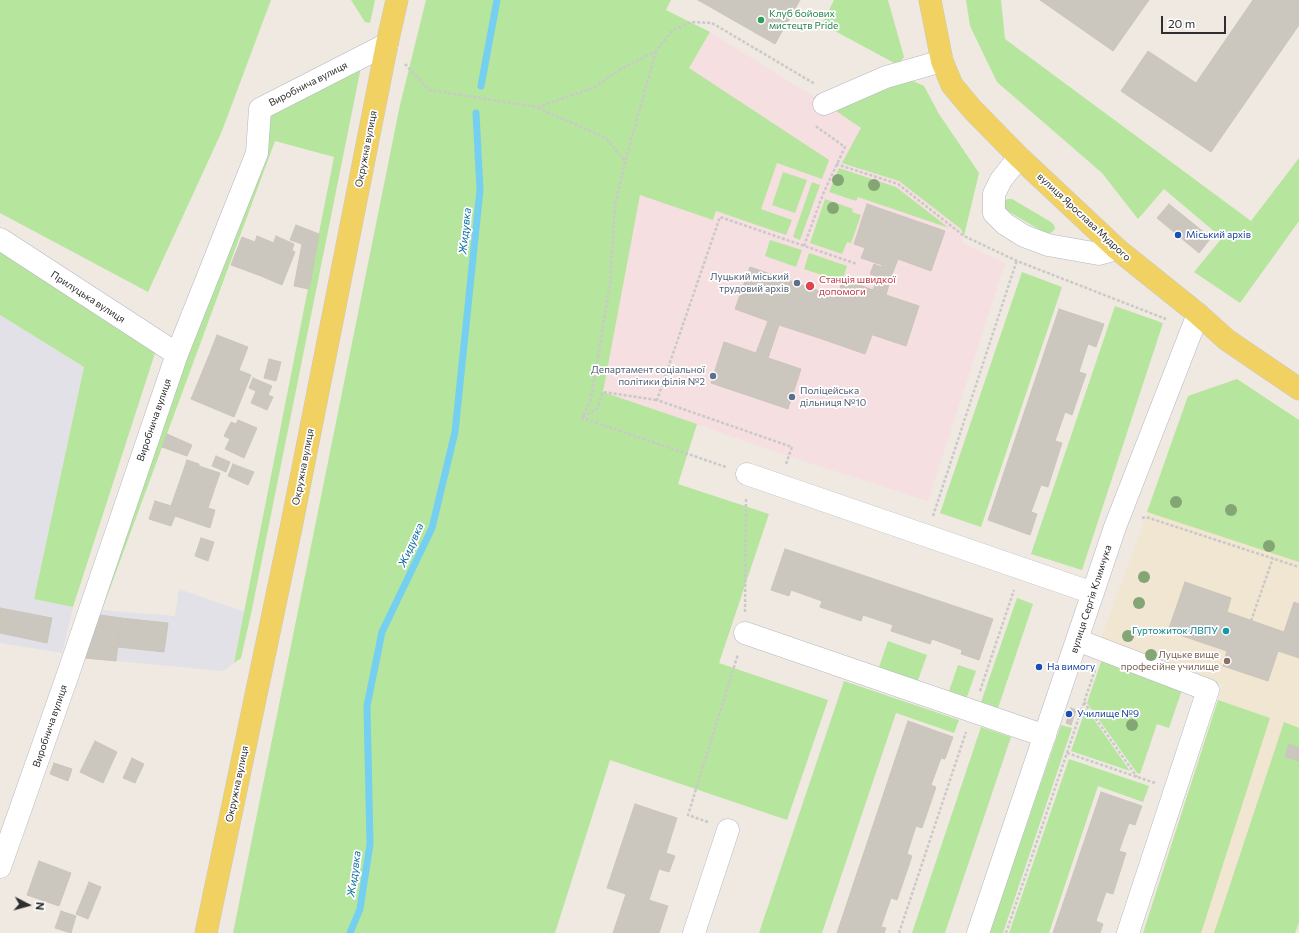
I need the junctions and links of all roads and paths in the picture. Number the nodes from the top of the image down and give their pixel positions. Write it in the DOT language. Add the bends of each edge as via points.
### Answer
graph roads {
  1 [pos="397,0"];
  2 [pos="930,0"];
  3 [pos="387,44"];
  4 [pos="656,51"];
  5 [pos="942,61"];
  6 [pos="831,100"];
  7 [pos="537,108"];
  8 [pos="812,124"];
  9 [pos="1019,157"];
  10 [pos="625,162"];
  11 [pos="836,164"];
  12 [pos="1024,236"];
  13 [pos="0,239"];
  14 [pos="804,246"];
  15 [pos="1117,249"];
  16 [pos="1017,261"];
  17 [pos="857,264"];
  18 [pos="1198,314"];
  19 [pos="1169,320"];
  20 [pos="177,354"];
  21 [pos="1299,389"];
  22 [pos="657,400"];
  23 [pos="582,418"];
  24 [pos="747,474"];
  25 [pos="778,485"];
  26 [pos="1115,527"];
  27 [pos="926,535"];
  28 [pos="1273,558"];
  29 [pos="1299,567"];
  30 [pos="1022,568"];
  31 [pos="1093,593"];
  32 [pos="1251,620"];
  33 [pos="745,633"];
  34 [pos="1077,640"];
  35 [pos="1102,649"];
  36 [pos="1084,702"];
  37 [pos="973,711"];
  38 [pos="1045,736"];
  39 [pos="1067,753"];
  40 [pos="1137,777"];
  41 [pos="1176,790"];
  42 [pos="728,830"];
  43 [pos="0,867"];
  44 [pos="206,933"];
  45 [pos="694,933"];
  46 [pos="898,933"];
  47 [pos="978,933"];
  48 [pos="1006,933"];
  49 [pos="1128,933"];
  1 -- 3 [label="main road, Окружна вулиця"];
  2 -- 5 [label="main road, вулиця Ярослава Мудрого"];
  3 -- 7 [label="path" via="429,90"];
  3 -- 20 [label="street, Виробнича вулиця" via="260,109 257,153"];
  3 -- 44 [label="main road, Окружна вулиця" via="293,520"];
  4 -- 6 [label="path" via="673,30 691,22 712,23"];
  4 -- 7 [label="path" via="621,69 593,88"];
  4 -- 10 [label="path"];
  5 -- 6 [label="street" via="886,77"];
  5 -- 9 [label="main road, вулиця Ярослава Мудрого" via="952,85 972,110"];
  7 -- 10 [label="path" via="606,138"];
  8 -- 11 [label="path" via="845,146"];
  9 -- 12 [label="street" via="1000,180 994,194 994,213 1005,224"];
  9 -- 15 [label="main road, вулиця Ярослава Мудрого"];
  10 -- 23 [label="path" via="614,206 610,283 591,399"];
  11 -- 14 [label="path"];
  11 -- 16 [label="path" via="898,184 964,236"];
  12 -- 15 [label="street" via="1048,245 1099,254"];
  12 -- 16 [label="path"];
  13 -- 20 [label="street, Прилуцька вулиця"];
  14 -- 17 [label="path"];
  14 -- 22 [label="path" via="720,217"];
  15 -- 18 [label="main road, вулиця Ярослава Мудрого"];
  16 -- 19 [label="path"];
  16 -- 27 [label="path"];
  18 -- 21 [label="main road, вулиця Ярослава Мудрого" via="1227,340"];
  18 -- 26 [label="street, вулиця Сергія Климчука"];
  20 -- 43 [label="street, Виробнича вулиця"];
  22 -- 23 [label="path" via="603,392 597,409"];
  22 -- 25 [label="path" via="792,447"];
  23 -- 24 [label="path"];
  24 -- 25 [label="street"];
  24 -- 33 [label="path"];
  25 -- 27 [label="street"];
  26 -- 28 [label="path" via="1146,517"];
  26 -- 31 [label="street, вулиця Сергія Климчука"];
  27 -- 30 [label="street"];
  28 -- 29 [label="path"];
  28 -- 32 [label="path"];
  30 -- 31 [label="street"];
  30 -- 37 [label="path"];
  31 -- 34 [label="street, вулиця Сергія Климчука"];
  33 -- 37 [label="street"];
  33 -- 42 [label="path" via="688,815"];
  34 -- 35 [label="street"];
  34 -- 38 [label="street, вулиця Сергія Климчука"];
  35 -- 36 [label="path"];
  35 -- 41 [label="street" via="1208,690"];
  36 -- 39 [label="path"];
  36 -- 40 [label="path"];
  37 -- 38 [label="street"];
  37 -- 46 [label="path"];
  38 -- 47 [label="street, вулиця Сергія Климчука"];
  39 -- 40 [label="path"];
  39 -- 48 [label="path"];
  40 -- 41 [label="path"];
  41 -- 49 [label="street"];
  42 -- 45 [label="street"];
}
